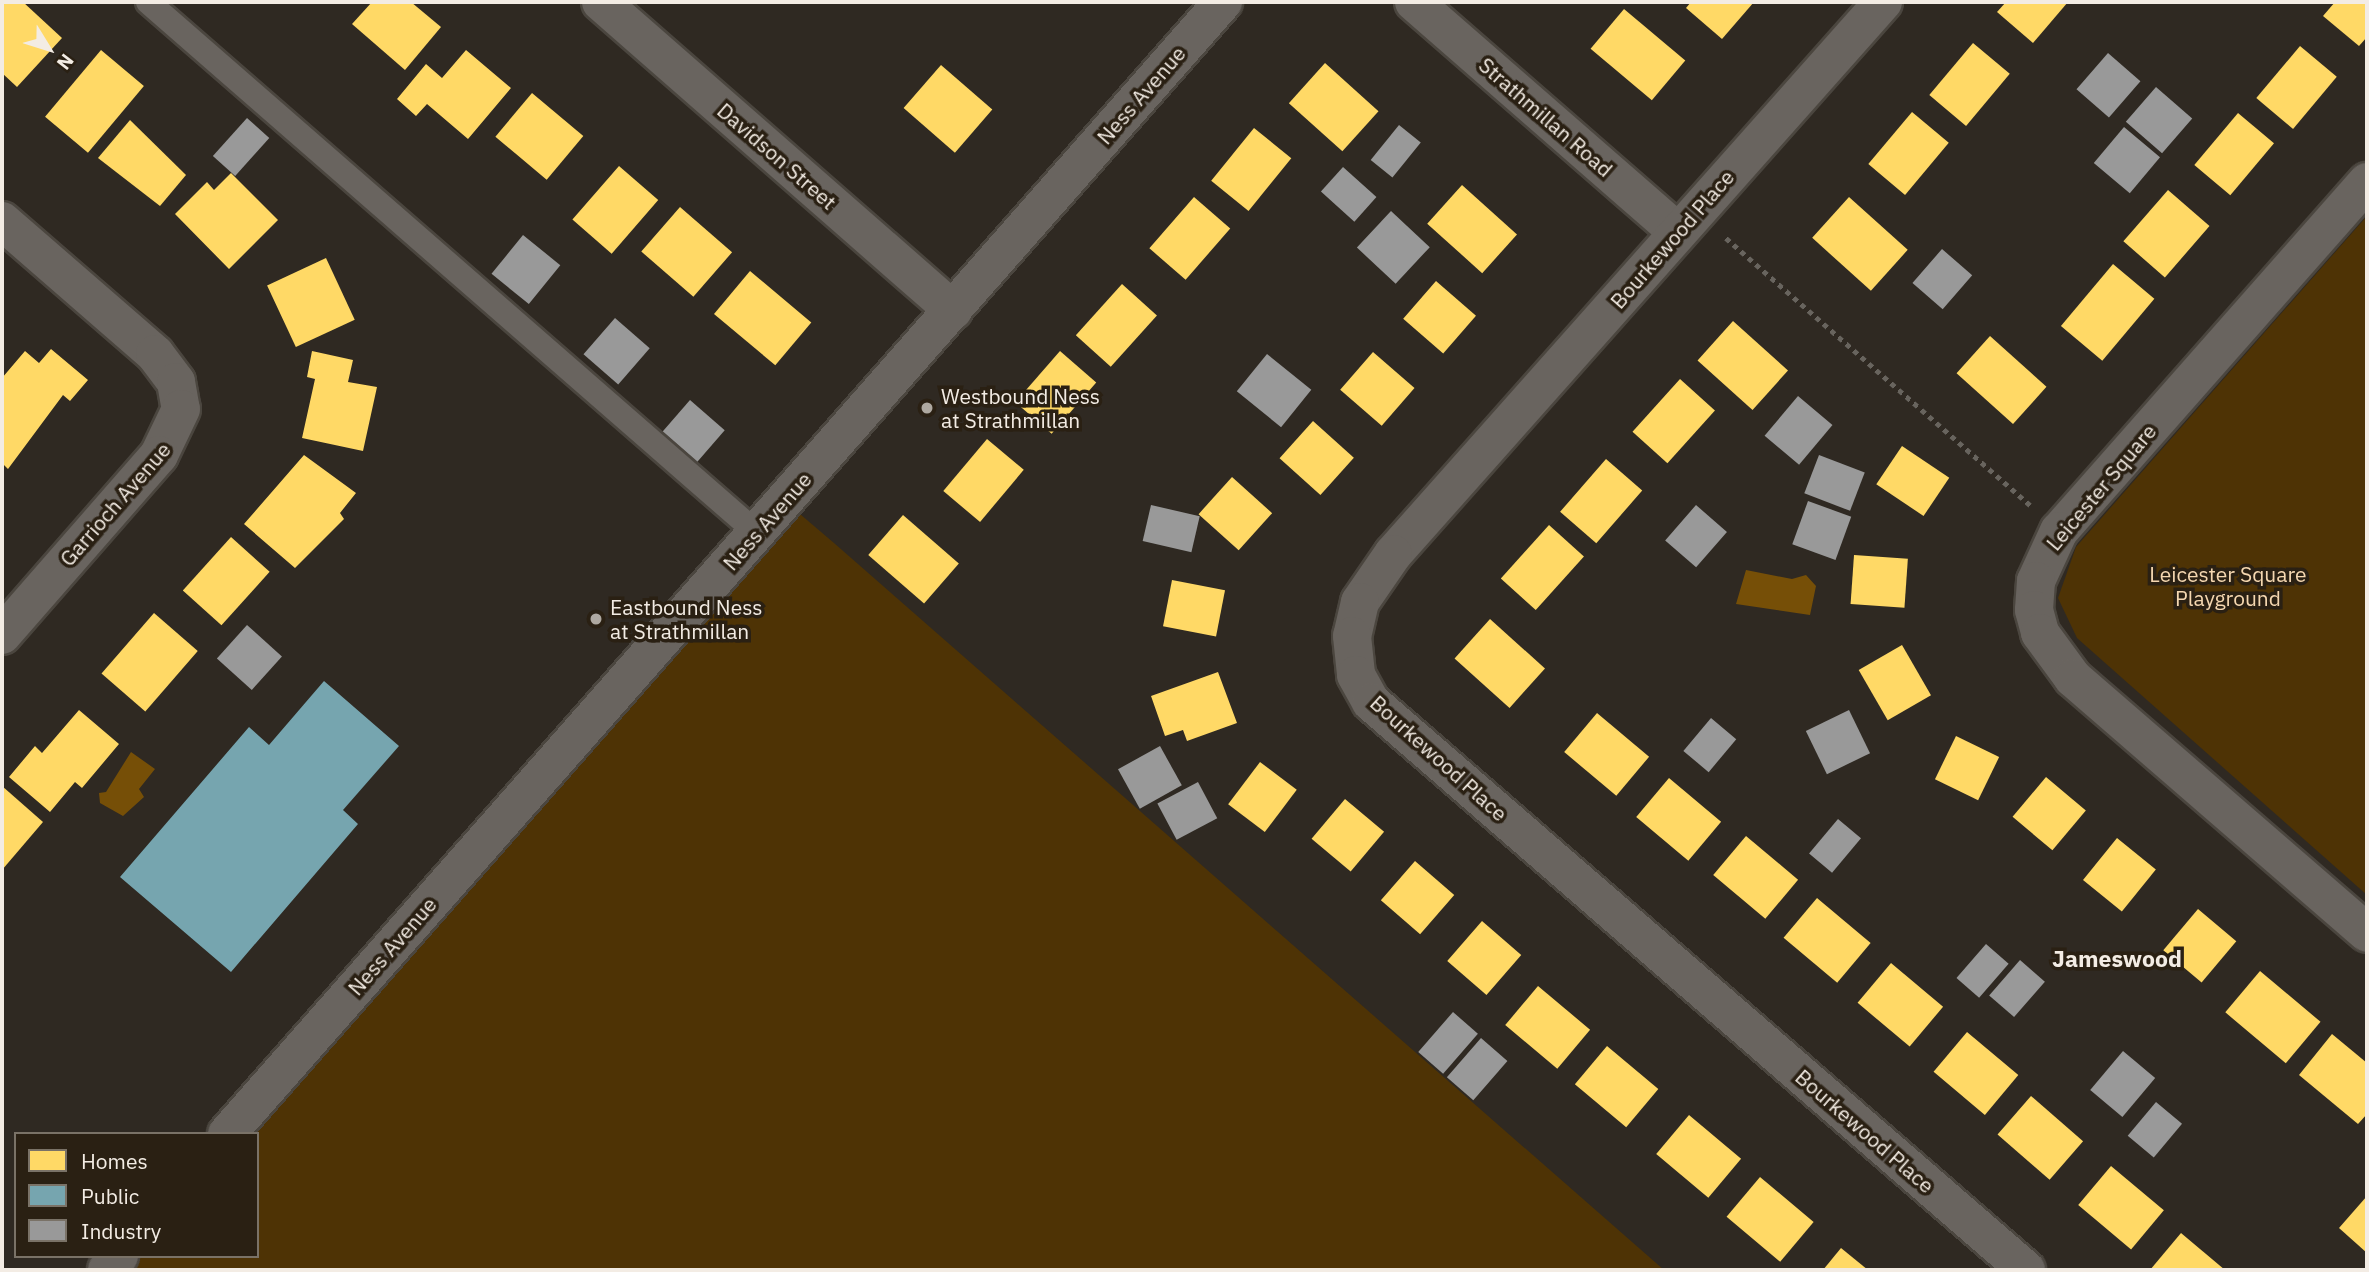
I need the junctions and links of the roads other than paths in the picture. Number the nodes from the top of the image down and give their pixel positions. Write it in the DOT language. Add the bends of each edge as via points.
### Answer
graph roads {
  1 [pos="148,2"];
  2 [pos="601,2"];
  3 [pos="1223,2"];
  4 [pos="1414,2"];
  5 [pos="1883,2"];
  6 [pos="2367,182"];
  7 [pos="2,221"];
  8 [pos="1687,222"];
  9 [pos="953,310"];
  10 [pos="757,533"];
  11 [pos="2,635"];
  12 [pos="2367,933"];
  13 [pos="229,1132"];
  14 [pos="2026,1270"];
  1 -- 10 [label="lane"];
  2 -- 9 [label="street, Davidson Street"];
  3 -- 9 [label="street, Ness Avenue"];
  4 -- 8 [label="street, Strathmillan Road"];
  5 -- 8 [label="street, Bourkewood Place"];
  6 -- 12 [label="street, Leicester Square" via="2059,531 2042,562 2034,610 2055,660"];
  7 -- 11 [label="street, Garrioch Avenue" via="167,368 181,409 165,447"];
  8 -- 14 [label="street, Bourkewood Place" via="1373,580 1352,636 1356,675 1393,721"];
  9 -- 10 [label="street, Ness Avenue"];
  10 -- 13 [label="street, Ness Avenue"];
}
